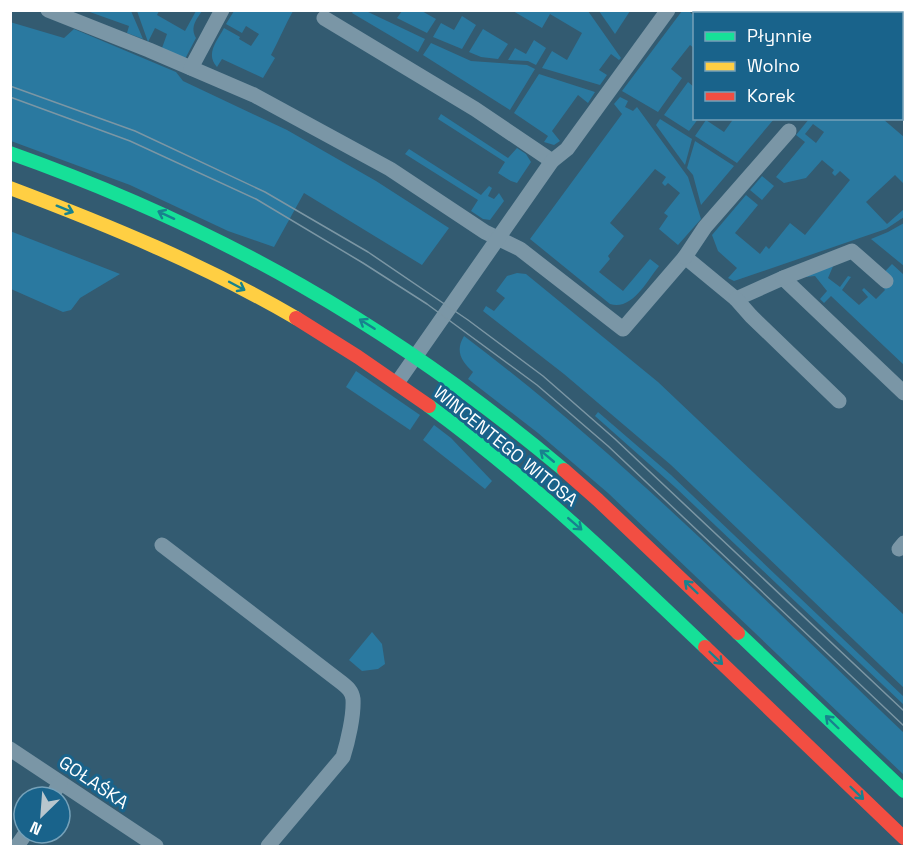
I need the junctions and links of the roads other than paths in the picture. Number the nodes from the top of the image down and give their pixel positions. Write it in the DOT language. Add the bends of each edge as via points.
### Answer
graph roads {
  1 [pos="48,10"];
  2 [pos="222,10"];
  3 [pos="668,10"];
  4 [pos="324,18"];
  5 [pos="191,68"];
  6 [pos="789,131"];
  7 [pos="10,153"];
  8 [pos="552,161"];
  9 [pos="10,188"];
  10 [pos="498,239"];
  11 [pos="685,257"];
  12 [pos="783,278"];
  13 [pos="886,281"];
  14 [pos="736,299"];
  15 [pos="416,356"];
  16 [pos="397,383"];
  17 [pos="904,393"];
  18 [pos="840,401"];
  19 [pos="162,545"];
  20 [pos="10,749"];
  21 [pos="60,783"];
  22 [pos="904,791"];
  23 [pos="904,838"];
  24 [pos="156,846"];
  25 [pos="268,846"];
  1 -- 5 [label="street"];
  2 -- 5 [label="street"];
  3 -- 8 [label="street" via="567,149"];
  4 -- 8 [label="street" via="475,109"];
  5 -- 10 [label="street" via="254,95 390,169"];
  6 -- 11 [label="street" via="705,227"];
  15 -- 7 [label="main road, WINCENTEGO WITOSA, one-way" via="333,303 219,241 114,193"];
  8 -- 10 [label="street"];
  9 -- 16 [label="main road, WINCENTEGO WITOSA, one-way" via="210,272 311,328"];
  10 -- 11 [label="street" via="520,249 623,329"];
  10 -- 15 [label="street"];
  11 -- 14 [label="street"];
  12 -- 13 [label="street" via="852,251"];
  12 -- 14 [label="street"];
  12 -- 17 [label="street"];
  14 -- 18 [label="street"];
  15 -- 16 [label="street"];
  22 -- 15 [label="main road, WINCENTEGO WITOSA, one-way" via="598,500 502,420"];
  16 -- 23 [label="main road, WINCENTEGO WITOSA, one-way" via="495,457 584,533"];
  19 -- 25 [label="street" via="342,682 353,698 343,757"];
  20 -- 21 [label="street, GOŁAŚKA"];
  21 -- 24 [label="street, GOŁAŚKA"];
}
